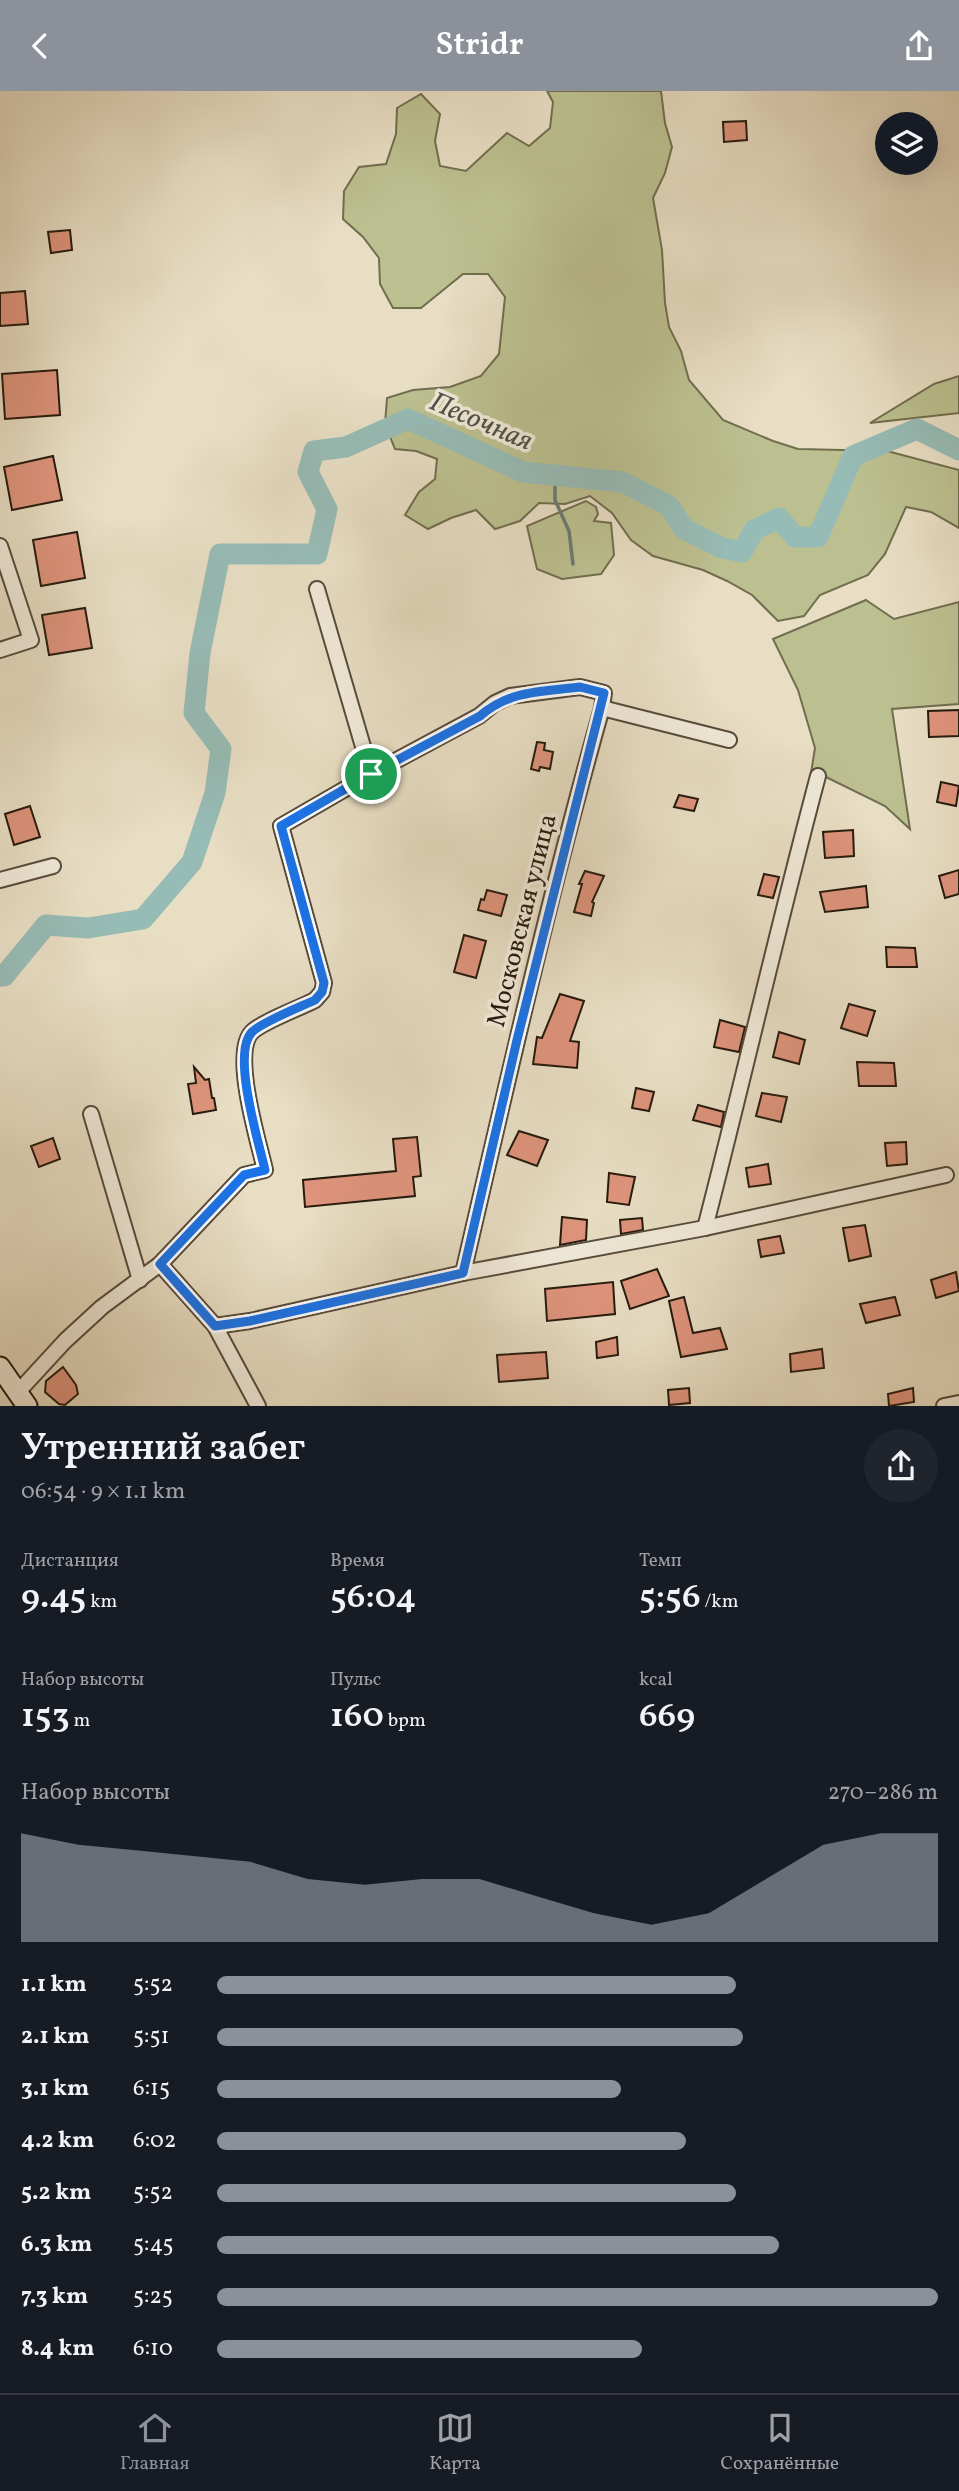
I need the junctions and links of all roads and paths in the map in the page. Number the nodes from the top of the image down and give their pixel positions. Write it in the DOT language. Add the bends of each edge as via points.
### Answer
graph roads {
  1 [pos="0,546"];
  2 [pos="317,589"];
  3 [pos="0,650"];
  4 [pos="602,708"];
  5 [pos="729,740"];
  6 [pos="371,774"];
  7 [pos="818,776"];
  8 [pos="53,866"];
  9 [pos="0,880"];
  10 [pos="91,1114"];
  11 [pos="946,1175"];
  12 [pos="705,1228"];
  13 [pos="160,1264"];
  14 [pos="463,1273"];
  15 [pos="140,1280"];
  16 [pos="215,1326"];
  17 [pos="0,1367"];
  18 [pos="22,1399"];
  19 [pos="959,1403"];
  20 [pos="258,1406"];
  21 [pos="944,1406"];
  1 -- 3 [label="street" via="31,640"];
  2 -- 6 [label="street"];
  4 -- 5 [label="street"];
  4 -- 6 [label="street" via="604,693 580,687 510,696"];
  4 -- 14 [label="street, Московская улица"];
  6 -- 13 [label="street" via="281,826 324,983 322,992 315,1000 253,1031 246,1041 244,1084 265,1170 244,1175"];
  7 -- 12 [label="street"];
  8 -- 9 [label="street"];
  10 -- 15 [label="street"];
  11 -- 12 [label="street"];
  12 -- 14 [label="street"];
  13 -- 15 [label="street"];
  13 -- 16 [label="street"];
  14 -- 16 [label="street"];
  15 -- 18 [label="street" via="65,1341"];
  16 -- 20 [label="street"];
  17 -- 18 [label="main road"];
  19 -- 21 [label="street"];
}
